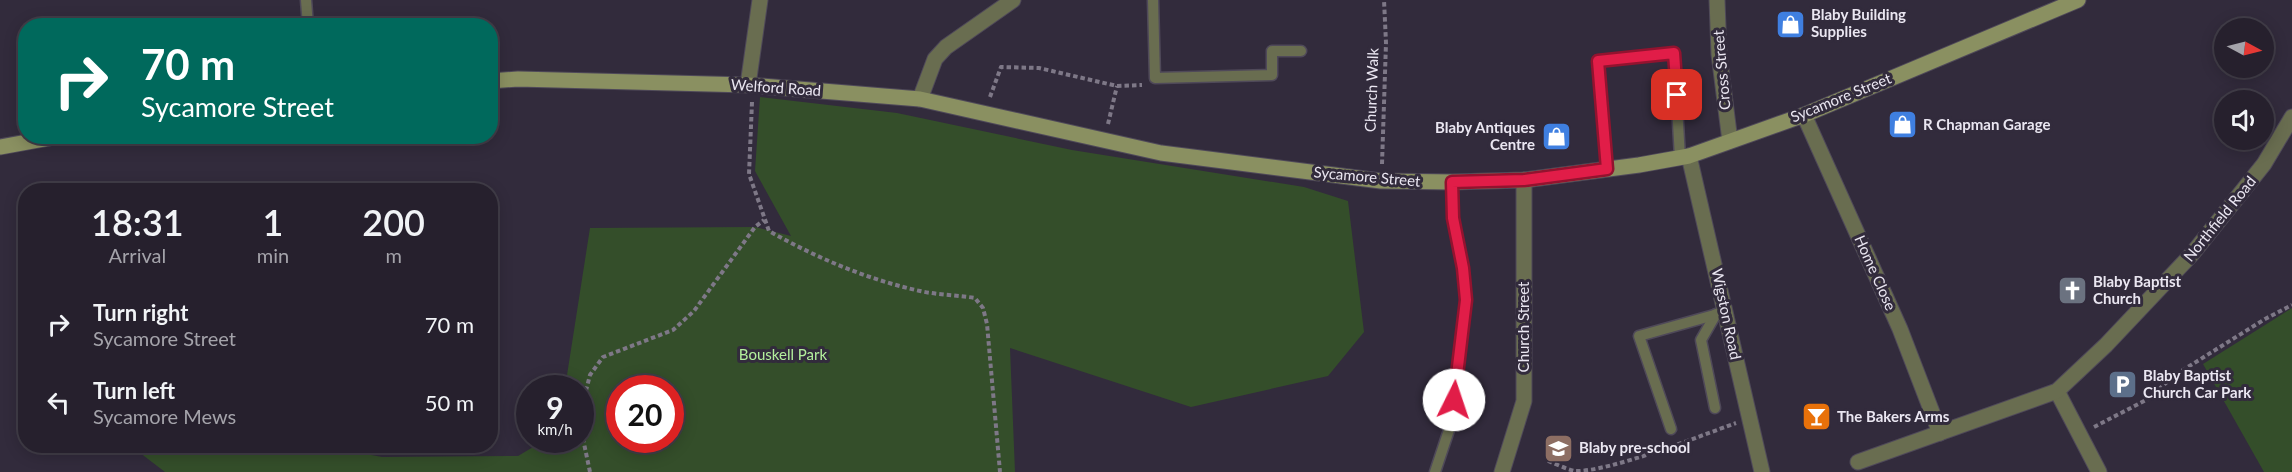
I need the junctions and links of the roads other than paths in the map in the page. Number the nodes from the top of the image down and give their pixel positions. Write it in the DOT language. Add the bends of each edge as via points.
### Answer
graph roads {
  1 [pos="306,0"];
  2 [pos="760,0"];
  3 [pos="1013,0"];
  4 [pos="1153,0"];
  5 [pos="1717,0"];
  6 [pos="2078,0"];
  7 [pos="307,18"];
  8 [pos="1301,51"];
  9 [pos="498,80"];
  10 [pos="750,88"];
  11 [pos="920,99"];
  12 [pos="1804,115"];
  13 [pos="2292,117"];
  14 [pos="1730,141"];
  15 [pos="18,144"];
  16 [pos="0,147"];
  17 [pos="1684,157"];
  18 [pos="1607,169"];
  19 [pos="1524,180"];
  20 [pos="1452,182"];
  21 [pos="1720,313"];
  22 [pos="2057,391"];
  23 [pos="1716,408"];
  24 [pos="1671,429"];
  25 [pos="1940,433"];
  26 [pos="1858,462"];
  27 [pos="1435,472"];
  28 [pos="1503,472"];
  29 [pos="1762,472"];
  30 [pos="2099,472"];
  1 -- 7 [label="lane"];
  2 -- 10 [label="street"];
  3 -- 11 [label="street" via="946,47 935,59"];
  4 -- 8 [label="lane" via="1155,78 1272,75 1272,51"];
  5 -- 14 [label="street, Cross Street"];
  6 -- 12 [label="street, Sycamore Street"];
  9 -- 10 [label="street, Welford Road"];
  10 -- 11 [label="street, Welford Road"];
  11 -- 20 [label="street, Sycamore Street" via="1161,153 1381,181"];
  12 -- 14 [label="street, Sycamore Street"];
  12 -- 25 [label="street, Home Close" via="1900,329"];
  13 -- 22 [label="street, Northfield Road" via="2264,165 2192,254"];
  14 -- 17 [label="street, Sycamore Street"];
  15 -- 16 [label="street"];
  17 -- 18 [label="street, Sycamore Street"];
  17 -- 18 [label="lane" via="1674,53 1598,61"];
  17 -- 21 [label="street, Wigston Road"];
  18 -- 19 [label="street, Sycamore Street"];
  19 -- 20 [label="street, Sycamore Street"];
  19 -- 28 [label="street, Church Street" via="1524,401"];
  20 -- 27 [label="lane" via="1453,218 1466,300 1450,427"];
  21 -- 23 [label="lane" via="1701,339"];
  21 -- 24 [label="lane" via="1640,336"];
  21 -- 29 [label="street, Wigston Road"];
  22 -- 25 [label="street, Northfield Road"];
  22 -- 30 [label="street"];
  25 -- 26 [label="street, Northfield Road"];
}
